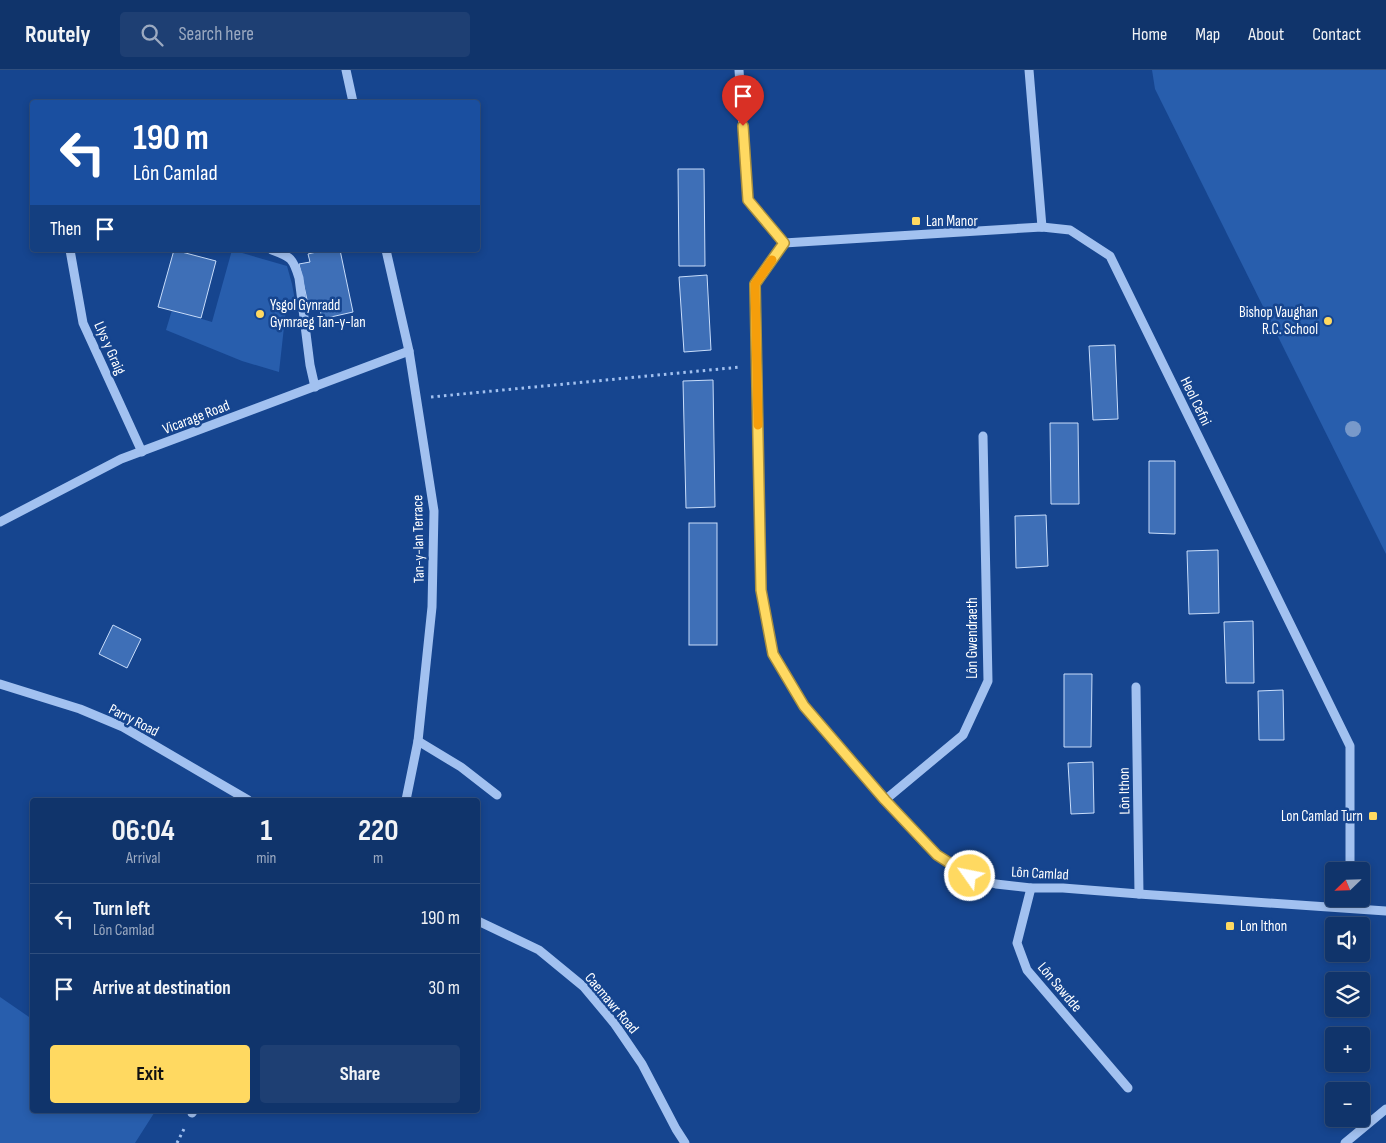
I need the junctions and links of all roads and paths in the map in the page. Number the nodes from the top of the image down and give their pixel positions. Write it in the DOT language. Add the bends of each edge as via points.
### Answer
graph roads {
  1 [pos="739,70"];
  2 [pos="1029,70"];
  3 [pos="347,71"];
  4 [pos="353,100"];
  5 [pos="1042,227"];
  6 [pos="784,243"];
  7 [pos="70,252"];
  8 [pos="277,252"];
  9 [pos="386,252"];
  10 [pos="409,351"];
  11 [pos="757,366"];
  12 [pos="315,387"];
  13 [pos="416,399"];
  14 [pos="983,436"];
  15 [pos="142,452"];
  16 [pos="0,522"];
  17 [pos="0,684"];
  18 [pos="1136,687"];
  19 [pos="418,741"];
  20 [pos="497,796"];
  21 [pos="245,798"];
  22 [pos="406,798"];
  23 [pos="885,800"];
  24 [pos="1350,862"];
  25 [pos="1030,888"];
  26 [pos="1139,894"];
  27 [pos="1325,902"];
  28 [pos="1370,907"];
  29 [pos="1386,911"];
  30 [pos="480,922"];
  31 [pos="1128,1088"];
  32 [pos="1386,1109"];
  33 [pos="685,1143"];
  34 [pos="1345,1143"];
  1 -- 6 [label="street" via="748,200"];
  2 -- 5 [label="street"];
  3 -- 4 [label="street"];
  5 -- 6 [label="street, Heol Cefni"];
  5 -- 24 [label="street, Heol Cefni" via="1070,230 1110,256 1350,746"];
  6 -- 11 [label="street, Lôn Camlad" via="755,284"];
  7 -- 15 [label="street, Llys y Graig" via="83,323"];
  8 -- 12 [label="street" via="288,256 295,264 299,278"];
  9 -- 10 [label="street, Tan-y-lan Terrace"];
  10 -- 12 [label="street, Vicarage Road"];
  10 -- 13 [label="street, Tan-y-lan Terrace"];
  11 -- 13 [label="path"];
  11 -- 23 [label="street, Lôn Camlad" via="761,590 773,654 804,706"];
  12 -- 15 [label="street, Vicarage Road"];
  13 -- 19 [label="street, Tan-y-lan Terrace" via="434,511 432,607"];
  14 -- 23 [label="street, Lôn Gwendraeth" via="988,681 962,735"];
  15 -- 16 [label="street, Vicarage Road" via="121,459"];
  17 -- 21 [label="street, Parry Road" via="80,709 123,727"];
  18 -- 26 [label="street, Lôn Ithon"];
  19 -- 20 [label="street" via="461,767"];
  19 -- 22 [label="street, Tan-y-lan Terrace"];
  23 -- 25 [label="street, Lôn Camlad" via="937,855 970,876 996,884"];
  25 -- 26 [label="street, Lôn Camlad"];
  25 -- 31 [label="street, Lôn Sawdde" via="1017,943 1027,970"];
  26 -- 27 [label="street, Lôn Camlad"];
  28 -- 29 [label="street, Lôn Camlad"];
  30 -- 33 [label="street, Caemawr Road" via="539,950 584,987 614,1022 642,1064"];
  32 -- 34 [label="street"];
}
